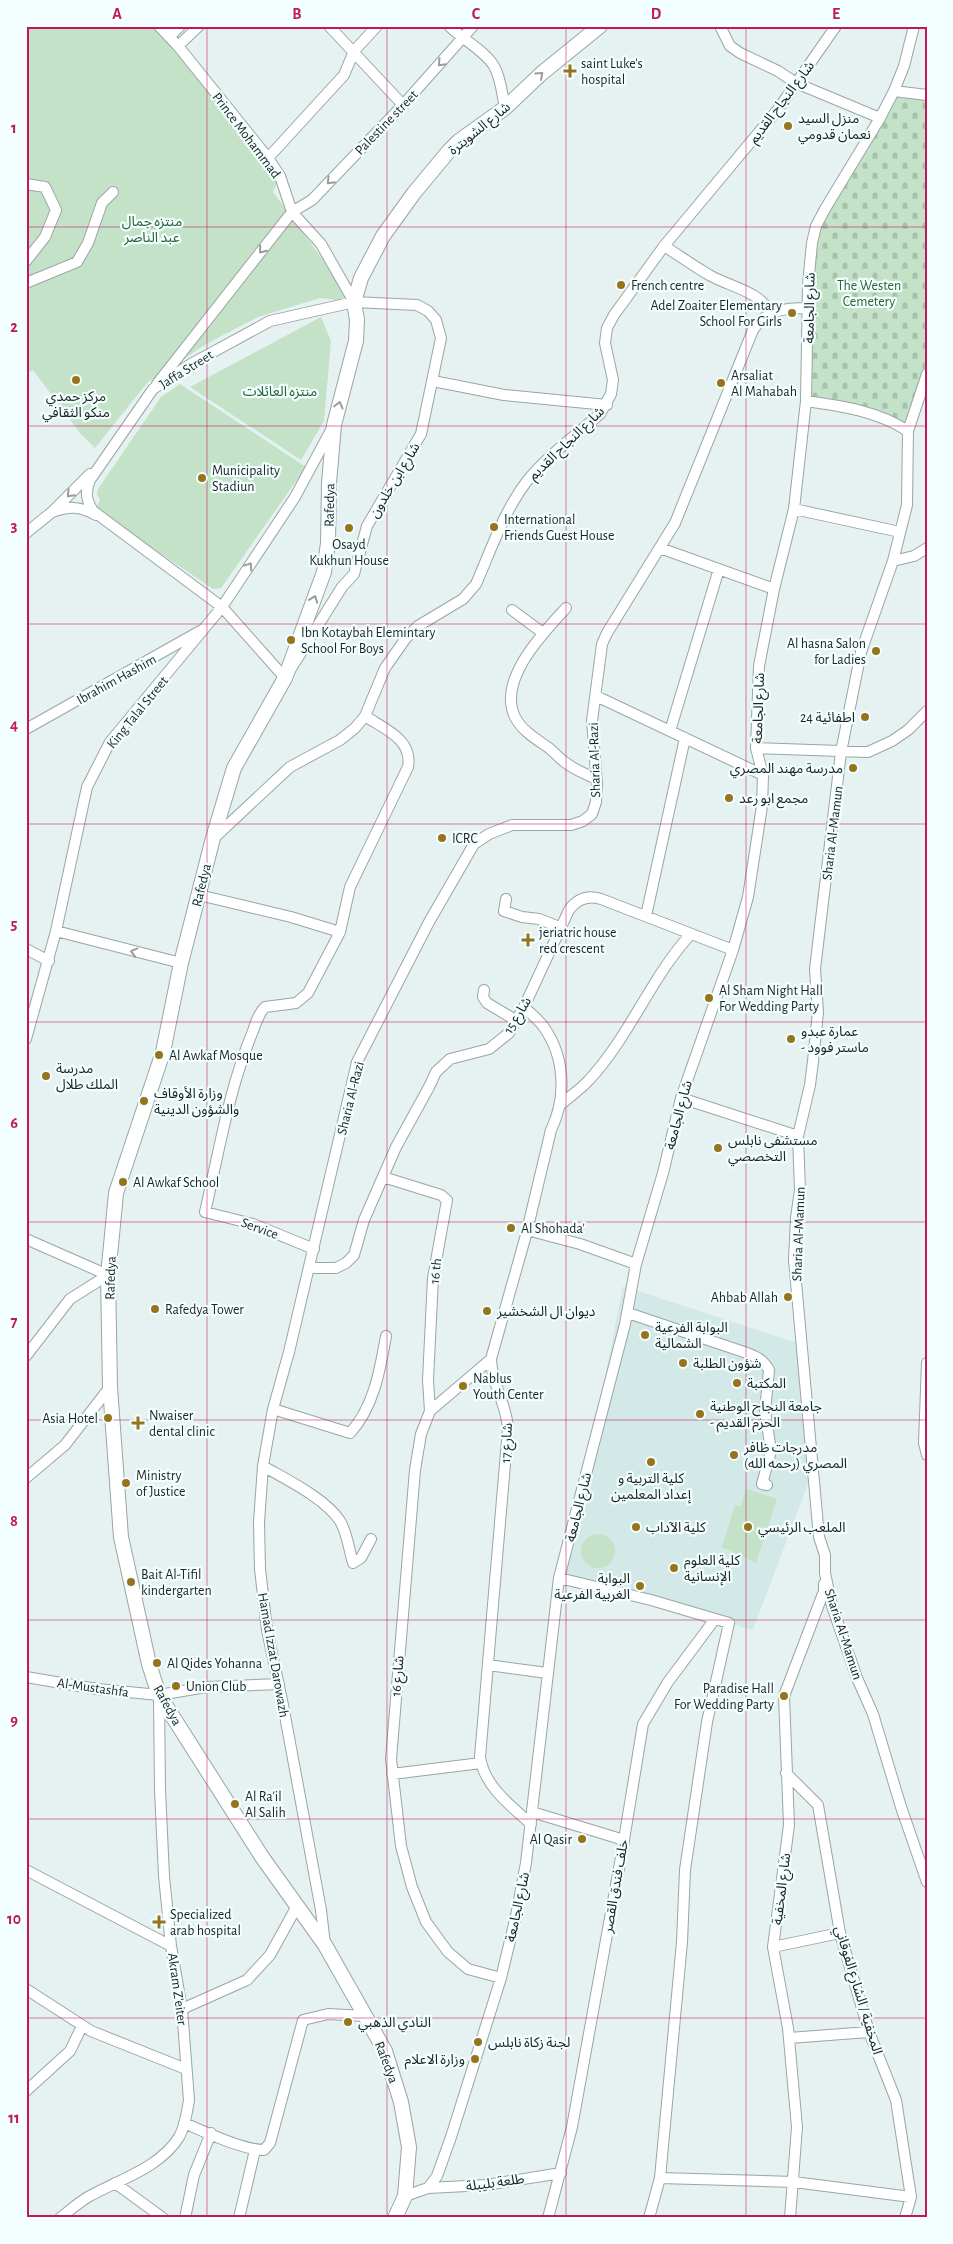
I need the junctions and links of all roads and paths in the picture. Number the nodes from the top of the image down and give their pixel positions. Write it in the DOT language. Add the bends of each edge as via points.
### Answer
graph roads {
  1 [pos="159,26"];
  2 [pos="180,26"];
  3 [pos="199,26"];
  4 [pos="329,26"];
  5 [pos="378,26"];
  6 [pos="449,26"];
  7 [pos="473,26"];
  8 [pos="600,26"];
  9 [pos="720,26"];
  10 [pos="836,26"];
  11 [pos="914,26"];
  12 [pos="169,37"];
  13 [pos="462,39"];
  14 [pos="178,46"];
  15 [pos="354,51"];
  16 [pos="796,83"];
  17 [pos="894,91"];
  18 [pos="927,95"];
  19 [pos="403,105"];
  20 [pos="505,108"];
  21 [pos="880,118"];
  22 [pos="268,158"];
  23 [pos="27,183"];
  24 [pos="112,192"];
  25 [pos="292,212"];
  26 [pos="664,246"];
  27 [pos="26,261"];
  28 [pos="26,282"];
  29 [pos="354,302"];
  30 [pos="809,308"];
  31 [pos="771,313"];
  32 [pos="927,374"];
  33 [pos="433,381"];
  34 [pos="153,390"];
  35 [pos="806,401"];
  36 [pos="606,405"];
  37 [pos="334,425"];
  38 [pos="908,431"];
  39 [pos="104,459"];
  40 [pos="794,509"];
  41 [pos="52,512"];
  42 [pos="96,514"];
  43 [pos="900,532"];
  44 [pos="26,533"];
  45 [pos="660,548"];
  46 [pos="927,548"];
  47 [pos="893,561"];
  48 [pos="719,569"];
  49 [pos="774,589"];
  50 [pos="222,607"];
  51 [pos="566,608"];
  52 [pos="512,610"];
  53 [pos="206,629"];
  54 [pos="543,633"];
  55 [pos="285,678"];
  56 [pos="596,696"];
  57 [pos="927,710"];
  58 [pos="365,716"];
  59 [pos="26,728"];
  60 [pos="670,731"];
  61 [pos="685,738"];
  62 [pos="756,748"];
  63 [pos="841,752"];
  64 [pos="763,775"];
  65 [pos="596,779"];
  66 [pos="213,838"];
  67 [pos="199,895"];
  68 [pos="506,899"];
  69 [pos="646,916"];
  70 [pos="562,928"];
  71 [pos="56,931"];
  72 [pos="340,932"];
  73 [pos="691,934"];
  74 [pos="26,949"];
  75 [pos="733,950"];
  76 [pos="49,961"];
  77 [pos="181,963"];
  78 [pos="484,990"];
  79 [pos="524,1006"];
  80 [pos="517,1021"];
  81 [pos="26,1039"];
  82 [pos="681,1098"];
  83 [pos="560,1105"];
  84 [pos="798,1136"];
  85 [pos="383,1177"];
  86 [pos="527,1230"];
  87 [pos="26,1239"];
  88 [pos="314,1249"];
  89 [pos="636,1264"];
  90 [pos="309,1268"];
  91 [pos="108,1275"];
  92 [pos="628,1314"];
  93 [pos="386,1336"];
  94 [pos="26,1356"];
  95 [pos="491,1359"];
  96 [pos="927,1363"];
  97 [pos="110,1387"];
  98 [pos="273,1410"];
  99 [pos="430,1411"];
  100 [pos="927,1455"];
  101 [pos="263,1466"];
  102 [pos="26,1478"];
  103 [pos="766,1485"];
  104 [pos="371,1539"];
  105 [pos="825,1565"];
  106 [pos="559,1578"];
  107 [pos="715,1619"];
  108 [pos="488,1665"];
  109 [pos="547,1673"];
  110 [pos="26,1677"];
  111 [pos="279,1684"];
  112 [pos="159,1695"];
  113 [pos="481,1763"];
  114 [pos="786,1773"];
  115 [pos="392,1774"];
  116 [pos="532,1812"];
  117 [pos="531,1824"];
  118 [pos="624,1840"];
  119 [pos="26,1870"];
  120 [pos="927,1882"];
  121 [pos="297,1906"];
  122 [pos="840,1933"];
  123 [pos="325,1945"];
  124 [pos="171,1946"];
  125 [pos="774,1947"];
  126 [pos="501,1978"];
  127 [pos="26,1989"];
  128 [pos="182,2009"];
  129 [pos="366,2016"];
  130 [pos="82,2026"];
  131 [pos="869,2032"];
  132 [pos="789,2038"];
  133 [pos="186,2068"];
  134 [pos="26,2091"];
  135 [pos="184,2123"];
  136 [pos="211,2133"];
  137 [pos="256,2150"];
  138 [pos="561,2173"];
  139 [pos="660,2178"];
  140 [pos="794,2182"];
  141 [pos="115,2183"];
  142 [pos="428,2188"];
  143 [pos="405,2196"];
  144 [pos="911,2197"];
  145 [pos="60,2218"];
  146 [pos="163,2218"];
  147 [pos="185,2218"];
  148 [pos="239,2218"];
  149 [pos="395,2218"];
  150 [pos="548,2218"];
  151 [pos="649,2218"];
  152 [pos="790,2218"];
  153 [pos="904,2218"];
  1 -- 12 [label="street, Prince Mohammad"];
  2 -- 12 [label="street"];
  3 -- 14 [label="street"];
  4 -- 15 [label="street"];
  5 -- 15 [label="street"];
  6 -- 13 [label="street"];
  7 -- 13 [label="street, Palestine street"];
  20 -- 8 [label="main road, شارع الشويترة, one-way" via="542,72"];
  9 -- 16 [label="street" via="734,50"];
  10 -- 16 [label="street, شارع النجاح القديم"];
  11 -- 17 [label="street, شارع الجامعة"];
  12 -- 14 [label="street, Prince Mohammad"];
  13 -- 19 [label="street, Palestine street, one-way"];
  13 -- 20 [label="street" via="484,54 494,66"];
  14 -- 22 [label="street, Prince Mohammad"];
  15 -- 19 [label="street"];
  15 -- 22 [label="street" via="344,75"];
  16 -- 21 [label="street"];
  16 -- 26 [label="street, شارع النجاح القديم"];
  17 -- 18 [label="street"];
  17 -- 21 [label="street, شارع الجامعة"];
  19 -- 25 [label="street, Palestine street, one-way" via="312,200"];
  20 -- 29 [label="main road, شارع الشويترة" via="458,141 414,193 383,236 361,278"];
  21 -- 30 [label="street, شارع الجامعة" via="816,226 810,262"];
  22 -- 25 [label="street, Prince Mohammad" via="280,176"];
  23 -- 27 [label="street" via="45,187 56,210 44,237"];
  24 -- 28 [label="street" via="102,203 88,243 77,262"];
  25 -- 29 [label="street, Prince Mohammad" via="321,244"];
  25 -- 34 [label="street, Palestine street, one-way"];
  26 -- 31 [label="street" via="713,277 765,303"];
  26 -- 36 [label="street, شارع النجاح القديم" via="607,328 605,350 612,380"];
  29 -- 33 [label="street, شارع ابن خلدون" via="410,303 423,307 432,315 439,326 441,338"];
  29 -- 34 [label="street, Jaffa Street" via="270,321 191,364"];
  37 -- 29 [label="main road, Rafedya, one-way" via="356,341"];
  30 -- 31 [label="street" via="784,308"];
  30 -- 35 [label="street, شارع الجامعة"];
  31 -- 45 [label="street, Sharia Al-Razi" via="753,330 676,523"];
  32 -- 38 [label="street, Sharia Al-Mamun"];
  33 -- 36 [label="street" via="504,394"];
  33 -- 55 [label="street, شارع ابن خلدون" via="421,434 366,526 354,574 342,587"];
  34 -- 39 [label="street, Jaffa Street"];
  35 -- 38 [label="street" via="850,407 891,420"];
  35 -- 40 [label="street, شارع الجامعة"];
  36 -- 58 [label="street, شارع النجاح القديم" via="527,480 476,584 463,598 418,626 406,638 385,668"];
  50 -- 37 [label="street, King Talal Street, one-way" via="295,497"];
  55 -- 37 [label="main road, Rafedya, one-way" via="324,572"];
  38 -- 43 [label="street, Sharia Al-Mamun" via="906,505"];
  39 -- 41 [label="street, one-way"];
  39 -- 42 [label="street, Jaffa Street" via="87,487 86,496"];
  40 -- 43 [label="street"];
  40 -- 49 [label="street, شارع الجامعة"];
  41 -- 42 [label="street" via="73,507"];
  41 -- 44 [label="street"];
  42 -- 50 [label="street"];
  43 -- 47 [label="street, Sharia Al-Mamun"];
  45 -- 48 [label="street"];
  45 -- 56 [label="street, Sharia Al-Razi" via="604,638"];
  46 -- 47 [label="street" via="914,556"];
  47 -- 63 [label="street, Sharia Al-Mamun" via="861,652"];
  48 -- 49 [label="street"];
  48 -- 60 [label="street"];
  49 -- 62 [label="street, شارع الجامعة" via="760,666"];
  50 -- 53 [label="street, King Talal Street"];
  50 -- 55 [label="street"];
  51 -- 54 [label="street"];
  52 -- 54 [label="street"];
  53 -- 59 [label="street, Ibrahim Hashim"];
  53 -- 71 [label="street, King Talal Street" via="110,742 91,780"];
  54 -- 65 [label="street" via="524,661 514,684 512,706 515,717 526,732 567,764"];
  55 -- 66 [label="main road, Rafedya" via="234,768"];
  56 -- 60 [label="street"];
  56 -- 65 [label="street, Sharia Al-Razi" via="592,721"];
  57 -- 63 [label="street" via="892,741 868,752"];
  58 -- 66 [label="street, شارع النجاح القديم" via="348,734 290,767"];
  58 -- 72 [label="street" via="402,741 408,750 409,760 350,886"];
  60 -- 61 [label="street"];
  61 -- 64 [label="street"];
  61 -- 69 [label="street"];
  62 -- 63 [label="street"];
  62 -- 64 [label="street, شارع الجامعة"];
  63 -- 84 [label="street, Sharia Al-Mamun" via="815,969 818,1012 813,1061"];
  64 -- 75 [label="street, شارع الجامعة" via="754,866"];
  65 -- 88 [label="street, Sharia Al-Razi" via="596,802 592,814 583,821 571,825 512,825 480,838 470,850 357,1062"];
  66 -- 67 [label="main road, Rafedya"];
  67 -- 72 [label="street"];
  67 -- 77 [label="main road, Rafedya"];
  68 -- 70 [label="street" via="504,911"];
  69 -- 70 [label="street, شارع 15" via="601,899 586,898 572,906"];
  69 -- 73 [label="street, شارع 15"];
  70 -- 79 [label="street, شارع 15"];
  71 -- 76 [label="street, King Talal Street"];
  77 -- 71 [label="street, one-way"];
  72 -- 88 [label="street, Service" via="305,997 296,1002 270,1005 260,1014 246,1047 228,1112 206,1212 252,1224"];
  73 -- 75 [label="street, شارع 15"];
  73 -- 83 [label="street" via="677,949 621,1037 589,1080"];
  74 -- 76 [label="street"];
  75 -- 82 [label="street, شارع الجامعة"];
  76 -- 81 [label="street, King Talal Street"];
  77 -- 91 [label="main road, Rafedya" via="163,1052 116,1193"];
  78 -- 80 [label="street" via="483,997 487,1003"];
  79 -- 80 [label="street, شارع 15"];
  79 -- 83 [label="street, شارع 17" via="544,1026 555,1049 562,1072"];
  80 -- 85 [label="street, شارع 15" via="503,1039 489,1049 456,1057 440,1067"];
  82 -- 84 [label="street"];
  82 -- 89 [label="street, شارع الجامعة"];
  83 -- 86 [label="street, شارع 17"];
  84 -- 105 [label="street, Sharia Al-Mamun" via="800,1190 795,1239 795,1289 819,1537"];
  85 -- 90 [label="street, شارع 15" via="364,1220 354,1256 336,1268"];
  85 -- 99 [label="street, 16 th" via="441,1195 447,1200 433,1278 428,1380"];
  86 -- 89 [label="street"];
  86 -- 95 [label="street, شارع 17"];
  87 -- 91 [label="street"];
  88 -- 90 [label="street, Hamad Izzat Darowazh"];
  89 -- 92 [label="street, شارع الجامعة"];
  90 -- 98 [label="street, Hamad Izzat Darowazh"];
  91 -- 94 [label="street" via="70,1299"];
  91 -- 97 [label="main road, Rafedya"];
  92 -- 103 [label="street" via="744,1352 765,1363 768,1370 765,1411 771,1451 762,1484"];
  92 -- 106 [label="street, شارع الجامعة"];
  93 -- 98 [label="street" via="379,1378 360,1422 350,1433"];
  95 -- 99 [label="street, شارع 16"];
  95 -- 108 [label="street, شارع 17" via="508,1429"];
  96 -- 100 [label="street" via="924,1444"];
  97 -- 102 [label="street" via="65,1445"];
  97 -- 112 [label="main road, Rafedya" via="121,1537"];
  98 -- 101 [label="street, Hamad Izzat Darowazh"];
  99 -- 115 [label="street, شارع 16" via="421,1434 414,1470"];
  101 -- 104 [label="street" via="329,1508 341,1522 352,1563 361,1558"];
  101 -- 111 [label="street, Hamad Izzat Darowazh" via="259,1514 260,1569 267,1630"];
  105 -- 114 [label="street, شارع المخفية" via="824,1591 784,1696"];
  105 -- 120 [label="street, Sharia Al-Mamun" via="834,1612 871,1710"];
  106 -- 107 [label="street"];
  106 -- 109 [label="street, شارع الجامعة"];
  107 -- 118 [label="street, خلف فندق القصر" via="668,1682 642,1724"];
  107 -- 139 [label="street" via="729,1623 707,1722 685,1870"];
  108 -- 109 [label="street"];
  108 -- 113 [label="street, شارع 17"];
  109 -- 116 [label="street, شارع الجامعة"];
  110 -- 112 [label="street, Al-Mustashfa"];
  111 -- 112 [label="street, Al-Mustashfa" via="206,1686"];
  111 -- 123 [label="street, Hamad Izzat Darowazh"];
  112 -- 121 [label="main road, Rafedya"];
  112 -- 124 [label="street, Akram Z'eiter" via="164,1876"];
  113 -- 115 [label="street"];
  113 -- 117 [label="street" via="499,1795"];
  114 -- 122 [label="street, المخفية / الشارع الفوقاني" via="818,1805"];
  114 -- 125 [label="street, شارع المخفية" via="788,1825"];
  115 -- 126 [label="street, شارع 16" via="401,1846 426,1922 448,1952 468,1969"];
  116 -- 117 [label="street, شارع الجامعة"];
  116 -- 118 [label="street"];
  117 -- 126 [label="street, شارع الجامعة" via="518,1908"];
  118 -- 138 [label="street, خلف فندق القصر"];
  119 -- 124 [label="street"];
  121 -- 123 [label="main road, Rafedya"];
  121 -- 128 [label="street" via="270,1955 247,1980"];
  122 -- 125 [label="street"];
  122 -- 131 [label="street, المخفية / الشارع الفوقاني"];
  123 -- 129 [label="main road, Rafedya"];
  124 -- 128 [label="street, Akram Z'eiter"];
  125 -- 132 [label="street, شارع المخفية"];
  126 -- 142 [label="street, شارع الجامعة" via="452,2138 437,2176"];
  127 -- 130 [label="street"];
  128 -- 133 [label="street, Akram Z'eiter"];
  129 -- 137 [label="street" via="328,2014 303,2020 270,2143 264,2150"];
  129 -- 143 [label="main road, Rafedya" via="385,2051 401,2102 409,2147"];
  130 -- 133 [label="street"];
  130 -- 134 [label="street" via="70,2050"];
  131 -- 132 [label="street"];
  131 -- 144 [label="street, المخفية / الشارع الفوقاني" via="896,2100"];
  132 -- 140 [label="street, شارع المخفية" via="797,2126"];
  133 -- 135 [label="street, Akram Z'eiter" via="189,2100"];
  135 -- 136 [label="street"];
  135 -- 141 [label="street, Akram Z'eiter" via="179,2137 167,2151"];
  136 -- 137 [label="street"];
  136 -- 147 [label="street" via="194,2176"];
  137 -- 148 [label="street"];
  138 -- 142 [label="street, طلعة بليبلة" via="486,2184"];
  138 -- 150 [label="street, خلف فندق القصر"];
  139 -- 140 [label="street"];
  139 -- 151 [label="street"];
  140 -- 144 [label="street"];
  140 -- 152 [label="street, شارع المخفية"];
  141 -- 145 [label="street, Akram Z'eiter"];
  141 -- 146 [label="street"];
  142 -- 143 [label="street"];
  143 -- 149 [label="main road, Rafedya"];
  144 -- 153 [label="street, المخفية / الشارع الفوقاني"];
}
